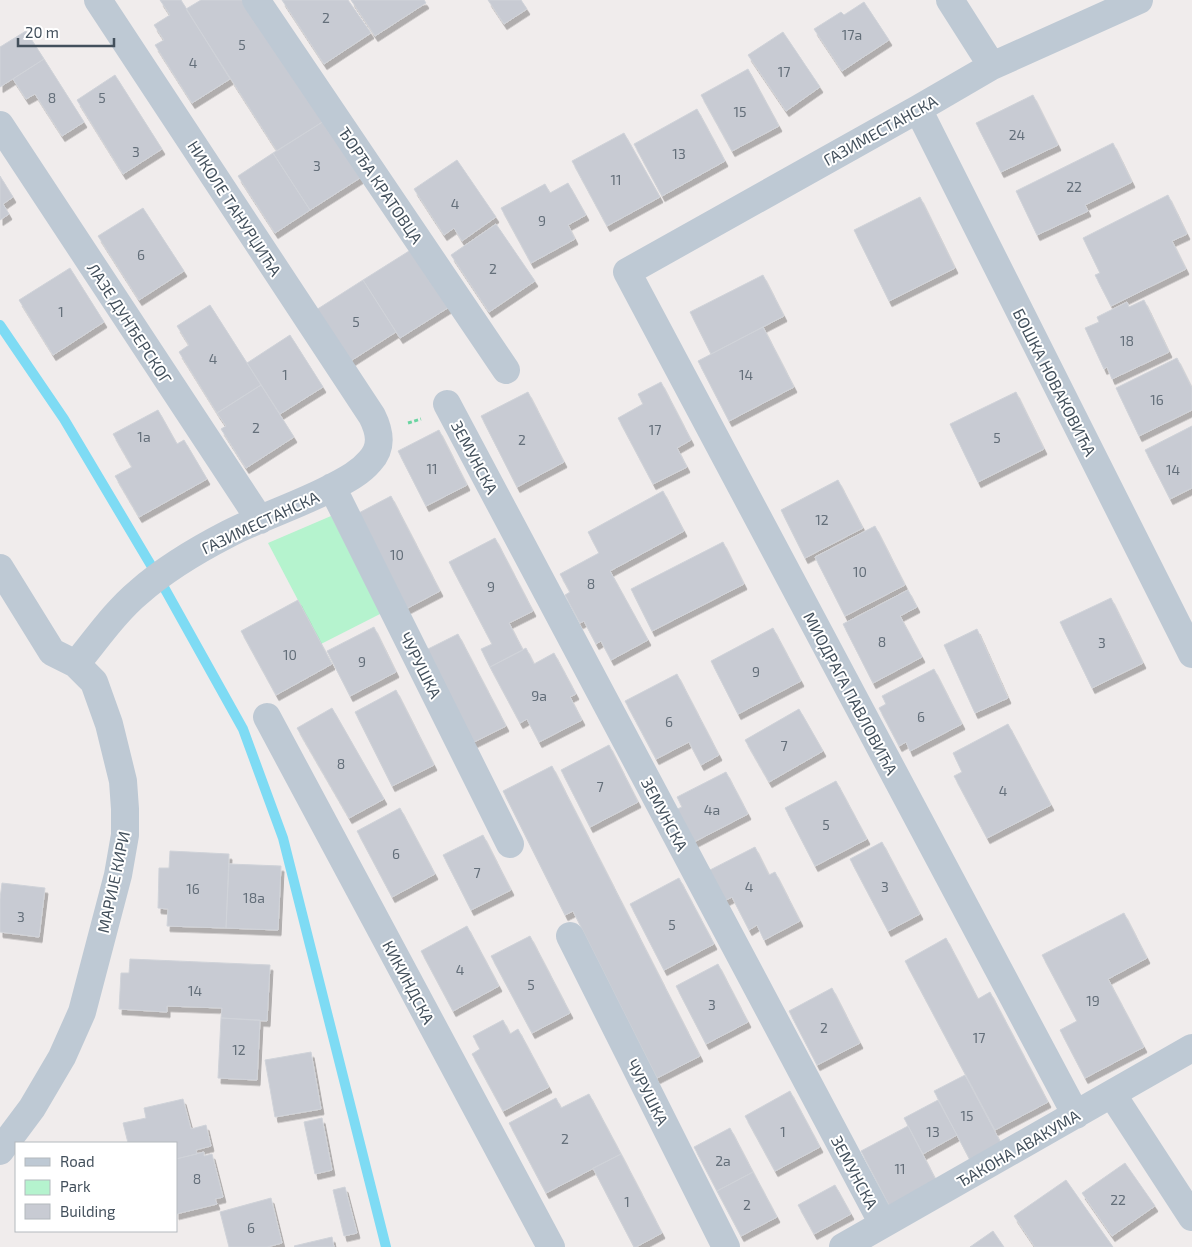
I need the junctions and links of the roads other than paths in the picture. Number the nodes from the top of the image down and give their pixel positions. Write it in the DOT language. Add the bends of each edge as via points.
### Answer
graph roads {
  1 [pos="98,0"];
  2 [pos="256,0"];
  3 [pos="950,0"];
  4 [pos="1139,0"];
  5 [pos="992,66"];
  6 [pos="918,109"];
  7 [pos="0,125"];
  8 [pos="627,272"];
  9 [pos="506,370"];
  10 [pos="447,404"];
  11 [pos="372,416"];
  12 [pos="332,487"];
  13 [pos="260,520"];
  14 [pos="0,568"];
  15 [pos="1192,654"];
  16 [pos="76,664"];
  17 [pos="267,716"];
  18 [pos="510,844"];
  19 [pos="570,936"];
  20 [pos="1192,1048"];
  21 [pos="1112,1094"];
  22 [pos="1076,1115"];
  23 [pos="0,1151"];
  24 [pos="1192,1217"];
  25 [pos="882,1224"];
  26 [pos="551,1247"];
  27 [pos="726,1247"];
  28 [pos="843,1247"];
  1 -- 11 [label="street, НИКОЛЕ ТАНУРЏИЋА"];
  2 -- 9 [label="street, ЂОРЂА КРАТОВЦА"];
  3 -- 5 [label="street"];
  4 -- 5 [label="street, ГАЗИМЕСТАНСКА"];
  5 -- 6 [label="street, ГАЗИМЕСТАНСКА"];
  6 -- 8 [label="street, ГАЗИМЕСТАНСКА"];
  6 -- 15 [label="street, БОШКА НОВАКОВИЋА"];
  7 -- 13 [label="street, ЛАЗЕ ДУНЂЕРСКОГ"];
  8 -- 22 [label="street, МИОДРАГА ПАВЛОВИЋА"];
  10 -- 25 [label="street, ЗЕМУНСКА"];
  11 -- 12 [label="street, ГАЗИМЕСТАНСКА" via="380,436 379,446 371,460 356,474"];
  12 -- 13 [label="street, ГАЗИМЕСТАНСКА"];
  12 -- 18 [label="street, ЧУРУШКА"];
  13 -- 16 [label="street, ГАЗИМЕСТАНСКА" via="185,558 138,592"];
  14 -- 16 [label="street, МАРИЈЕ КИРИ" via="52,652"];
  16 -- 23 [label="street, МАРИЈЕ КИРИ" via="94,682 109,724 123,781 125,835 118,876 82,1012 57,1066 32,1108"];
  17 -- 26 [label="street, КИКИНДСКА"];
  19 -- 27 [label="street, ЧУРУШКА"];
  20 -- 21 [label="street, ЂАКОНА АВАКУМА"];
  21 -- 22 [label="street, ЂАКОНА АВАКУМА"];
  21 -- 24 [label="street"];
  22 -- 25 [label="street, ЂАКОНА АВАКУМА"];
  25 -- 28 [label="street, ЂАКОНА АВАКУМА"];
}
